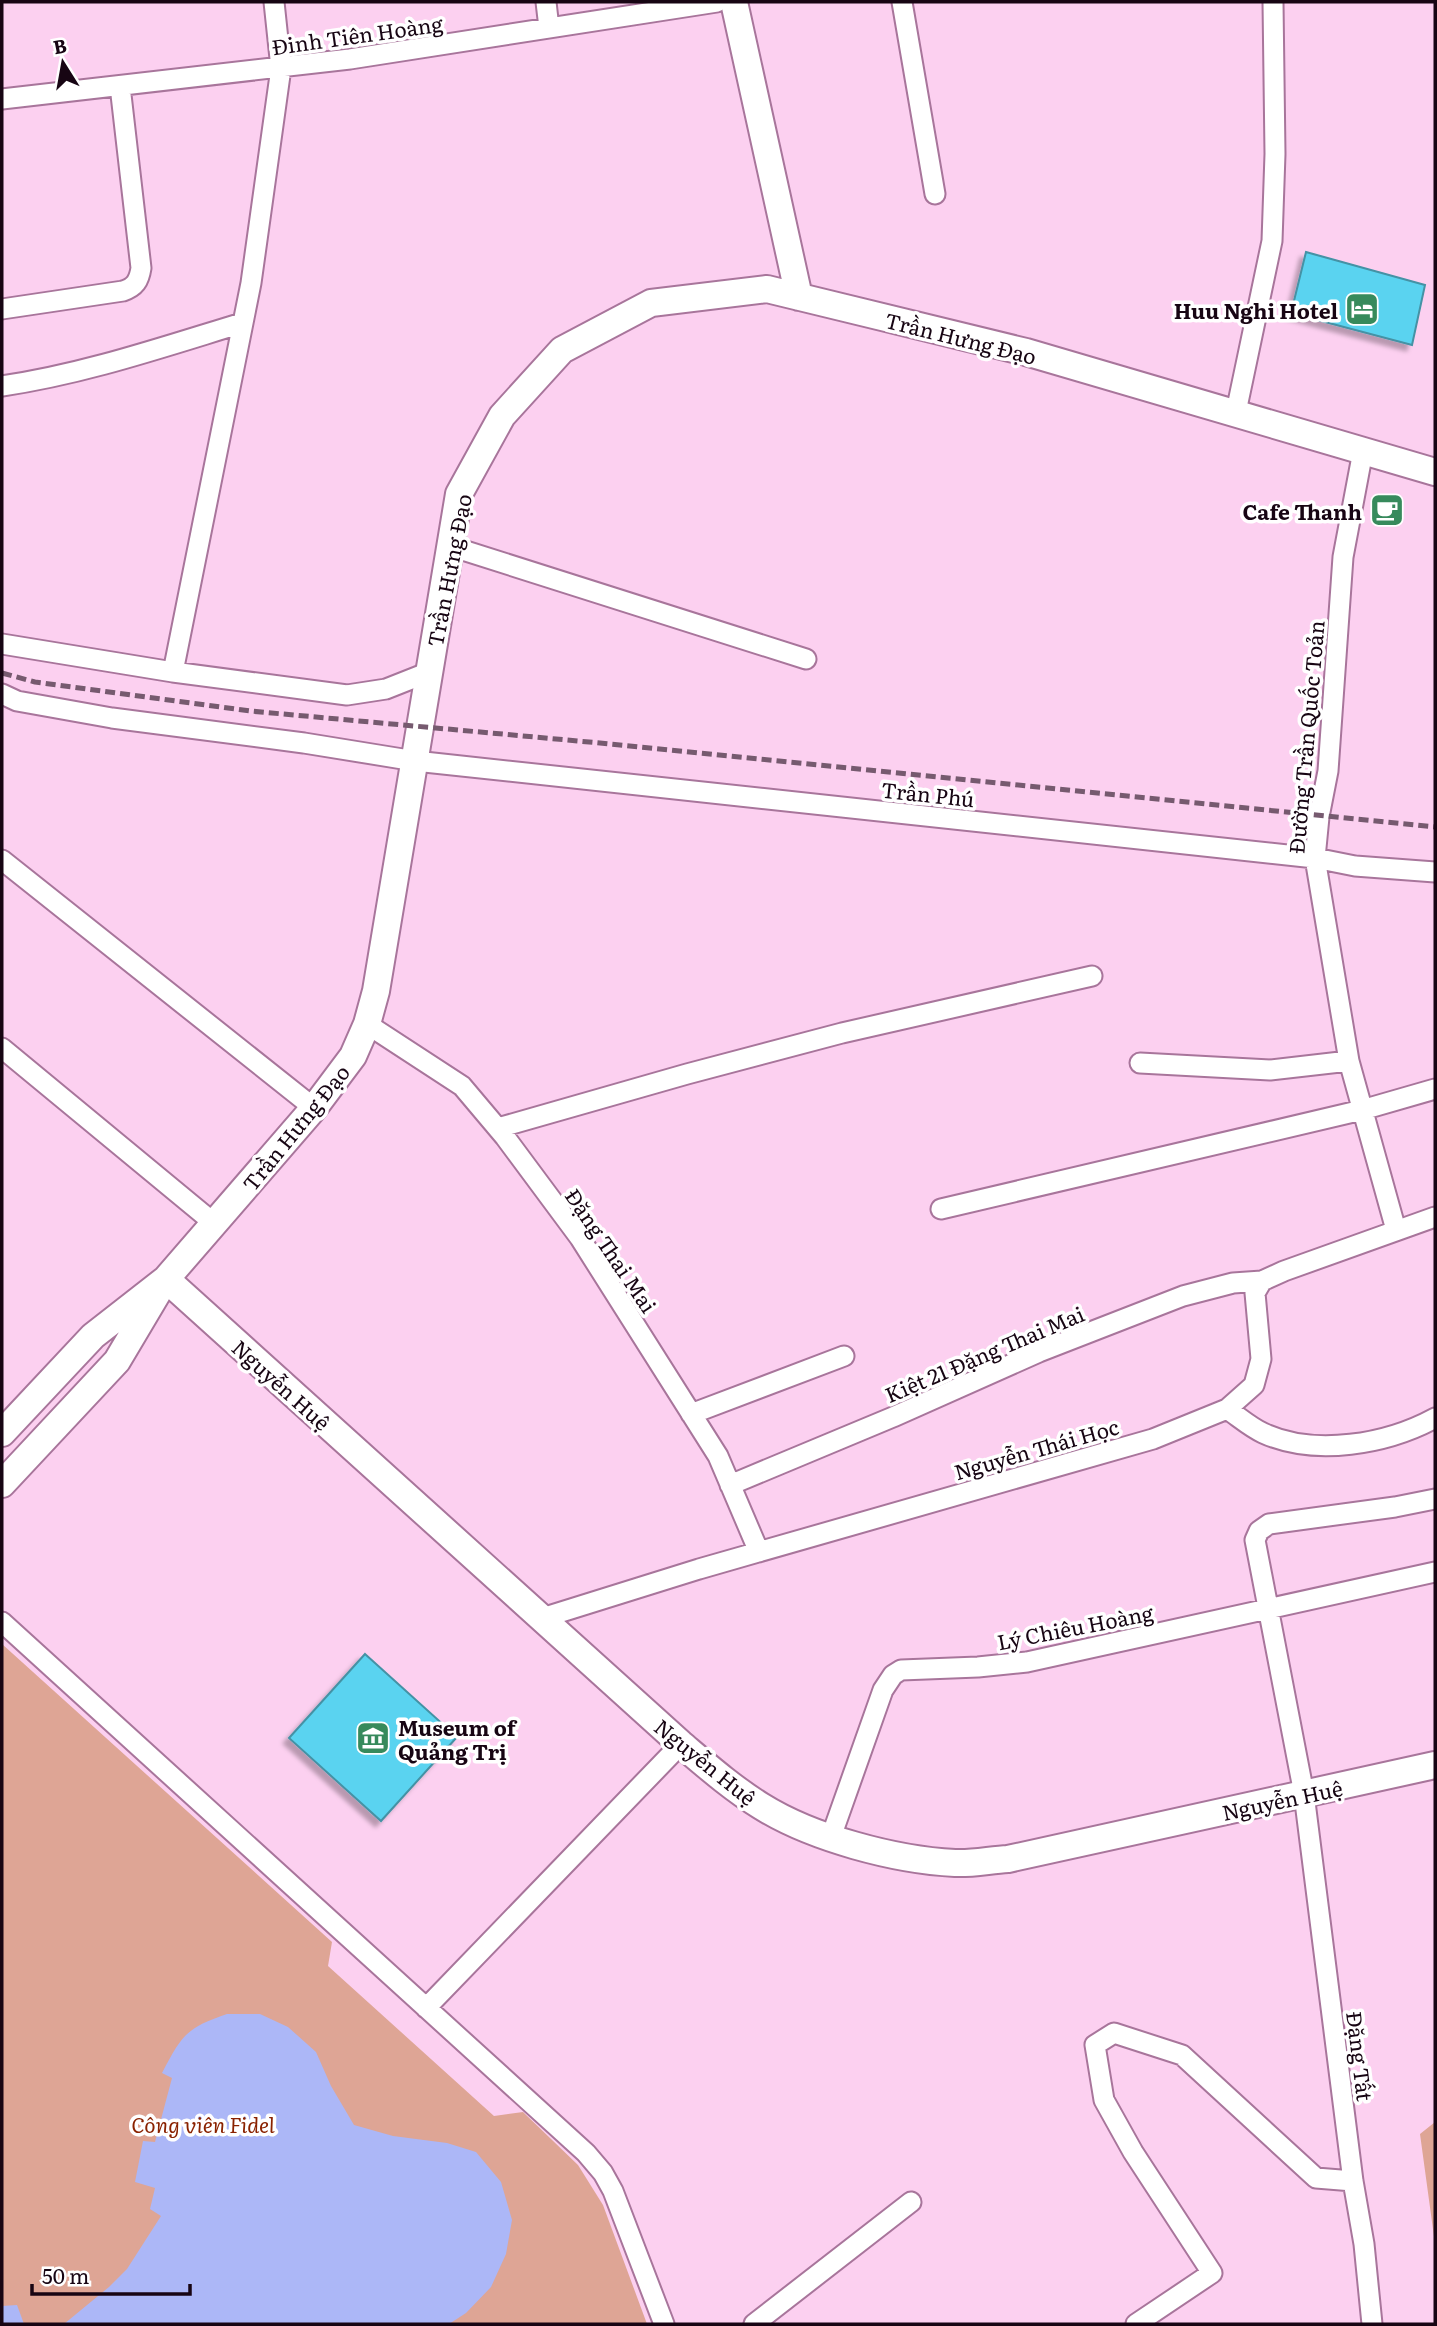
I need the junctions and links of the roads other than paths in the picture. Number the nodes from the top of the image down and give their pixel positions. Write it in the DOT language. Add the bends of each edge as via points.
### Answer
graph roads {
  1 [pos="274,2"];
  2 [pos="546,2"];
  3 [pos="717,2"];
  4 [pos="734,2"];
  5 [pos="902,2"];
  6 [pos="1273,2"];
  7 [pos="549,28"];
  8 [pos="281,68"];
  9 [pos="120,86"];
  10 [pos="2,99"];
  11 [pos="935,194"];
  12 [pos="799,297"];
  13 [pos="2,309"];
  14 [pos="242,323"];
  15 [pos="2,386"];
  16 [pos="1236,412"];
  17 [pos="1363,451"];
  18 [pos="1435,472"];
  19 [pos="450,546"];
  20 [pos="2,644"];
  21 [pos="806,659"];
  22 [pos="429,672"];
  23 [pos="173,673"];
  24 [pos="2,694"];
  25 [pos="415,761"];
  26 [pos="1315,858"];
  27 [pos="2,860"];
  28 [pos="1435,872"];
  29 [pos="1092,976"];
  30 [pos="367,1024"];
  31 [pos="2,1048"];
  32 [pos="1349,1061"];
  33 [pos="1140,1063"];
  34 [pos="1435,1088"];
  35 [pos="314,1108"];
  36 [pos="1362,1110"];
  37 [pos="498,1128"];
  38 [pos="941,1209"];
  39 [pos="1435,1217"];
  40 [pos="215,1224"];
  41 [pos="1396,1230"];
  42 [pos="166,1279"];
  43 [pos="1262,1281"];
  44 [pos="844,1356"];
  45 [pos="1227,1409"];
  46 [pos="691,1414"];
  47 [pos="1435,1418"];
  48 [pos="2,1433"];
  49 [pos="2,1484"];
  50 [pos="730,1485"];
  51 [pos="1435,1499"];
  52 [pos="759,1552"];
  53 [pos="1435,1572"];
  54 [pos="1269,1608"];
  55 [pos="541,1618"];
  56 [pos="2,1622"];
  57 [pos="681,1744"];
  58 [pos="1435,1765"];
  59 [pos="1304,1794"];
  60 [pos="831,1837"];
  61 [pos="426,2008"];
  62 [pos="1353,2181"];
  63 [pos="911,2202"];
  64 [pos="664,2324"];
  65 [pos="754,2324"];
  66 [pos="1136,2324"];
  67 [pos="1372,2324"];
  1 -- 8 [label="street"];
  2 -- 7 [label="street"];
  3 -- 7 [label="street, Đinh Tiên Hoàng"];
  4 -- 12 [label="street"];
  5 -- 11 [label="street"];
  6 -- 16 [label="street" via="1272,241"];
  7 -- 8 [label="street, Đinh Tiên Hoàng"];
  8 -- 9 [label="street, Đinh Tiên Hoàng"];
  8 -- 14 [label="street"];
  9 -- 10 [label="street, Đinh Tiên Hoàng"];
  9 -- 13 [label="street" via="140,277 122,291"];
  12 -- 16 [label="street, Trần Hưng Đạo" via="1026,352"];
  12 -- 19 [label="street, Trần Hưng Đạo" via="766,289 651,303 562,349 502,416 459,494"];
  14 -- 15 [label="street" via="98,366"];
  14 -- 23 [label="street"];
  16 -- 17 [label="street, Trần Hưng Đạo"];
  17 -- 18 [label="street, Trần Hưng Đạo"];
  17 -- 26 [label="street, Đường Trần Quốc Toản" via="1343,557 1328,771"];
  19 -- 21 [label="street"];
  19 -- 22 [label="street, Trần Hưng Đạo"];
  20 -- 23 [label="street"];
  22 -- 23 [label="street" via="386,689 347,695"];
  22 -- 25 [label="street, Trần Hưng Đạo"];
  24 -- 25 [label="street, Trần Phú" via="112,718"];
  25 -- 26 [label="street, Trần Phú"];
  25 -- 30 [label="street, Trần Hưng Đạo"];
  26 -- 28 [label="street, Trần Phú"];
  26 -- 32 [label="street, Đường Trần Quốc Toản"];
  27 -- 35 [label="street"];
  29 -- 37 [label="street" via="842,1033"];
  30 -- 35 [label="street, Trần Hưng Đạo" via="353,1056"];
  30 -- 37 [label="street, Đặng Thai Mai" via="462,1086"];
  31 -- 40 [label="street"];
  32 -- 33 [label="street" via="1270,1070"];
  32 -- 36 [label="street, Đường Trần Quốc Toản"];
  34 -- 36 [label="street"];
  35 -- 40 [label="street, Trần Hưng Đạo"];
  36 -- 38 [label="street"];
  36 -- 41 [label="street, Đường Trần Quốc Toản"];
  37 -- 46 [label="street, Đặng Thai Mai" via="580,1238"];
  39 -- 41 [label="street"];
  40 -- 42 [label="street, Trần Hưng Đạo"];
  41 -- 43 [label="street"];
  42 -- 48 [label="street, Trần Hưng Đạo" via="93,1335"];
  42 -- 49 [label="street, Trần Hưng Đạo" via="117,1361"];
  42 -- 55 [label="street, Nguyễn Huệ"];
  43 -- 45 [label="street, Nguyễn Thái Học" via="1255,1293 1261,1359 1254,1385"];
  43 -- 50 [label="street, Kiệt 21 Đặng Thai Mai" via="1183,1296 1039,1352"];
  44 -- 46 [label="street"];
  45 -- 47 [label="street" via="1264,1433 1307,1445 1358,1442"];
  45 -- 52 [label="street, Nguyễn Thái Học" via="1153,1438"];
  46 -- 50 [label="street, Đặng Thai Mai"];
  50 -- 52 [label="street, Đặng Thai Mai"];
  51 -- 54 [label="street, Đặng Tất" via="1269,1524 1255,1540"];
  52 -- 55 [label="street, Nguyễn Thái Học"];
  53 -- 54 [label="street, Lý Chiêu Hoàng"];
  54 -- 59 [label="street, Đặng Tất"];
  54 -- 60 [label="street, Lý Chiêu Hoàng" via="1027,1662 893,1675 883,1690"];
  55 -- 57 [label="street, Nguyễn Huệ"];
  56 -- 61 [label="street"];
  57 -- 60 [label="street, Nguyễn Huệ" via="763,1808"];
  57 -- 61 [label="street"];
  58 -- 59 [label="street, Nguyễn Huệ"];
  59 -- 60 [label="street, Nguyễn Huệ" via="995,1860 957,1863 901,1857"];
  59 -- 62 [label="street, Đặng Tất"];
  61 -- 64 [label="street" via="586,2153 603,2174"];
  62 -- 66 [label="street" via="1316,2178 1182,2055 1114,2033 1095,2045 1104,2101 1212,2273"];
  62 -- 67 [label="street, Đặng Tất"];
  63 -- 65 [label="street"];
}
